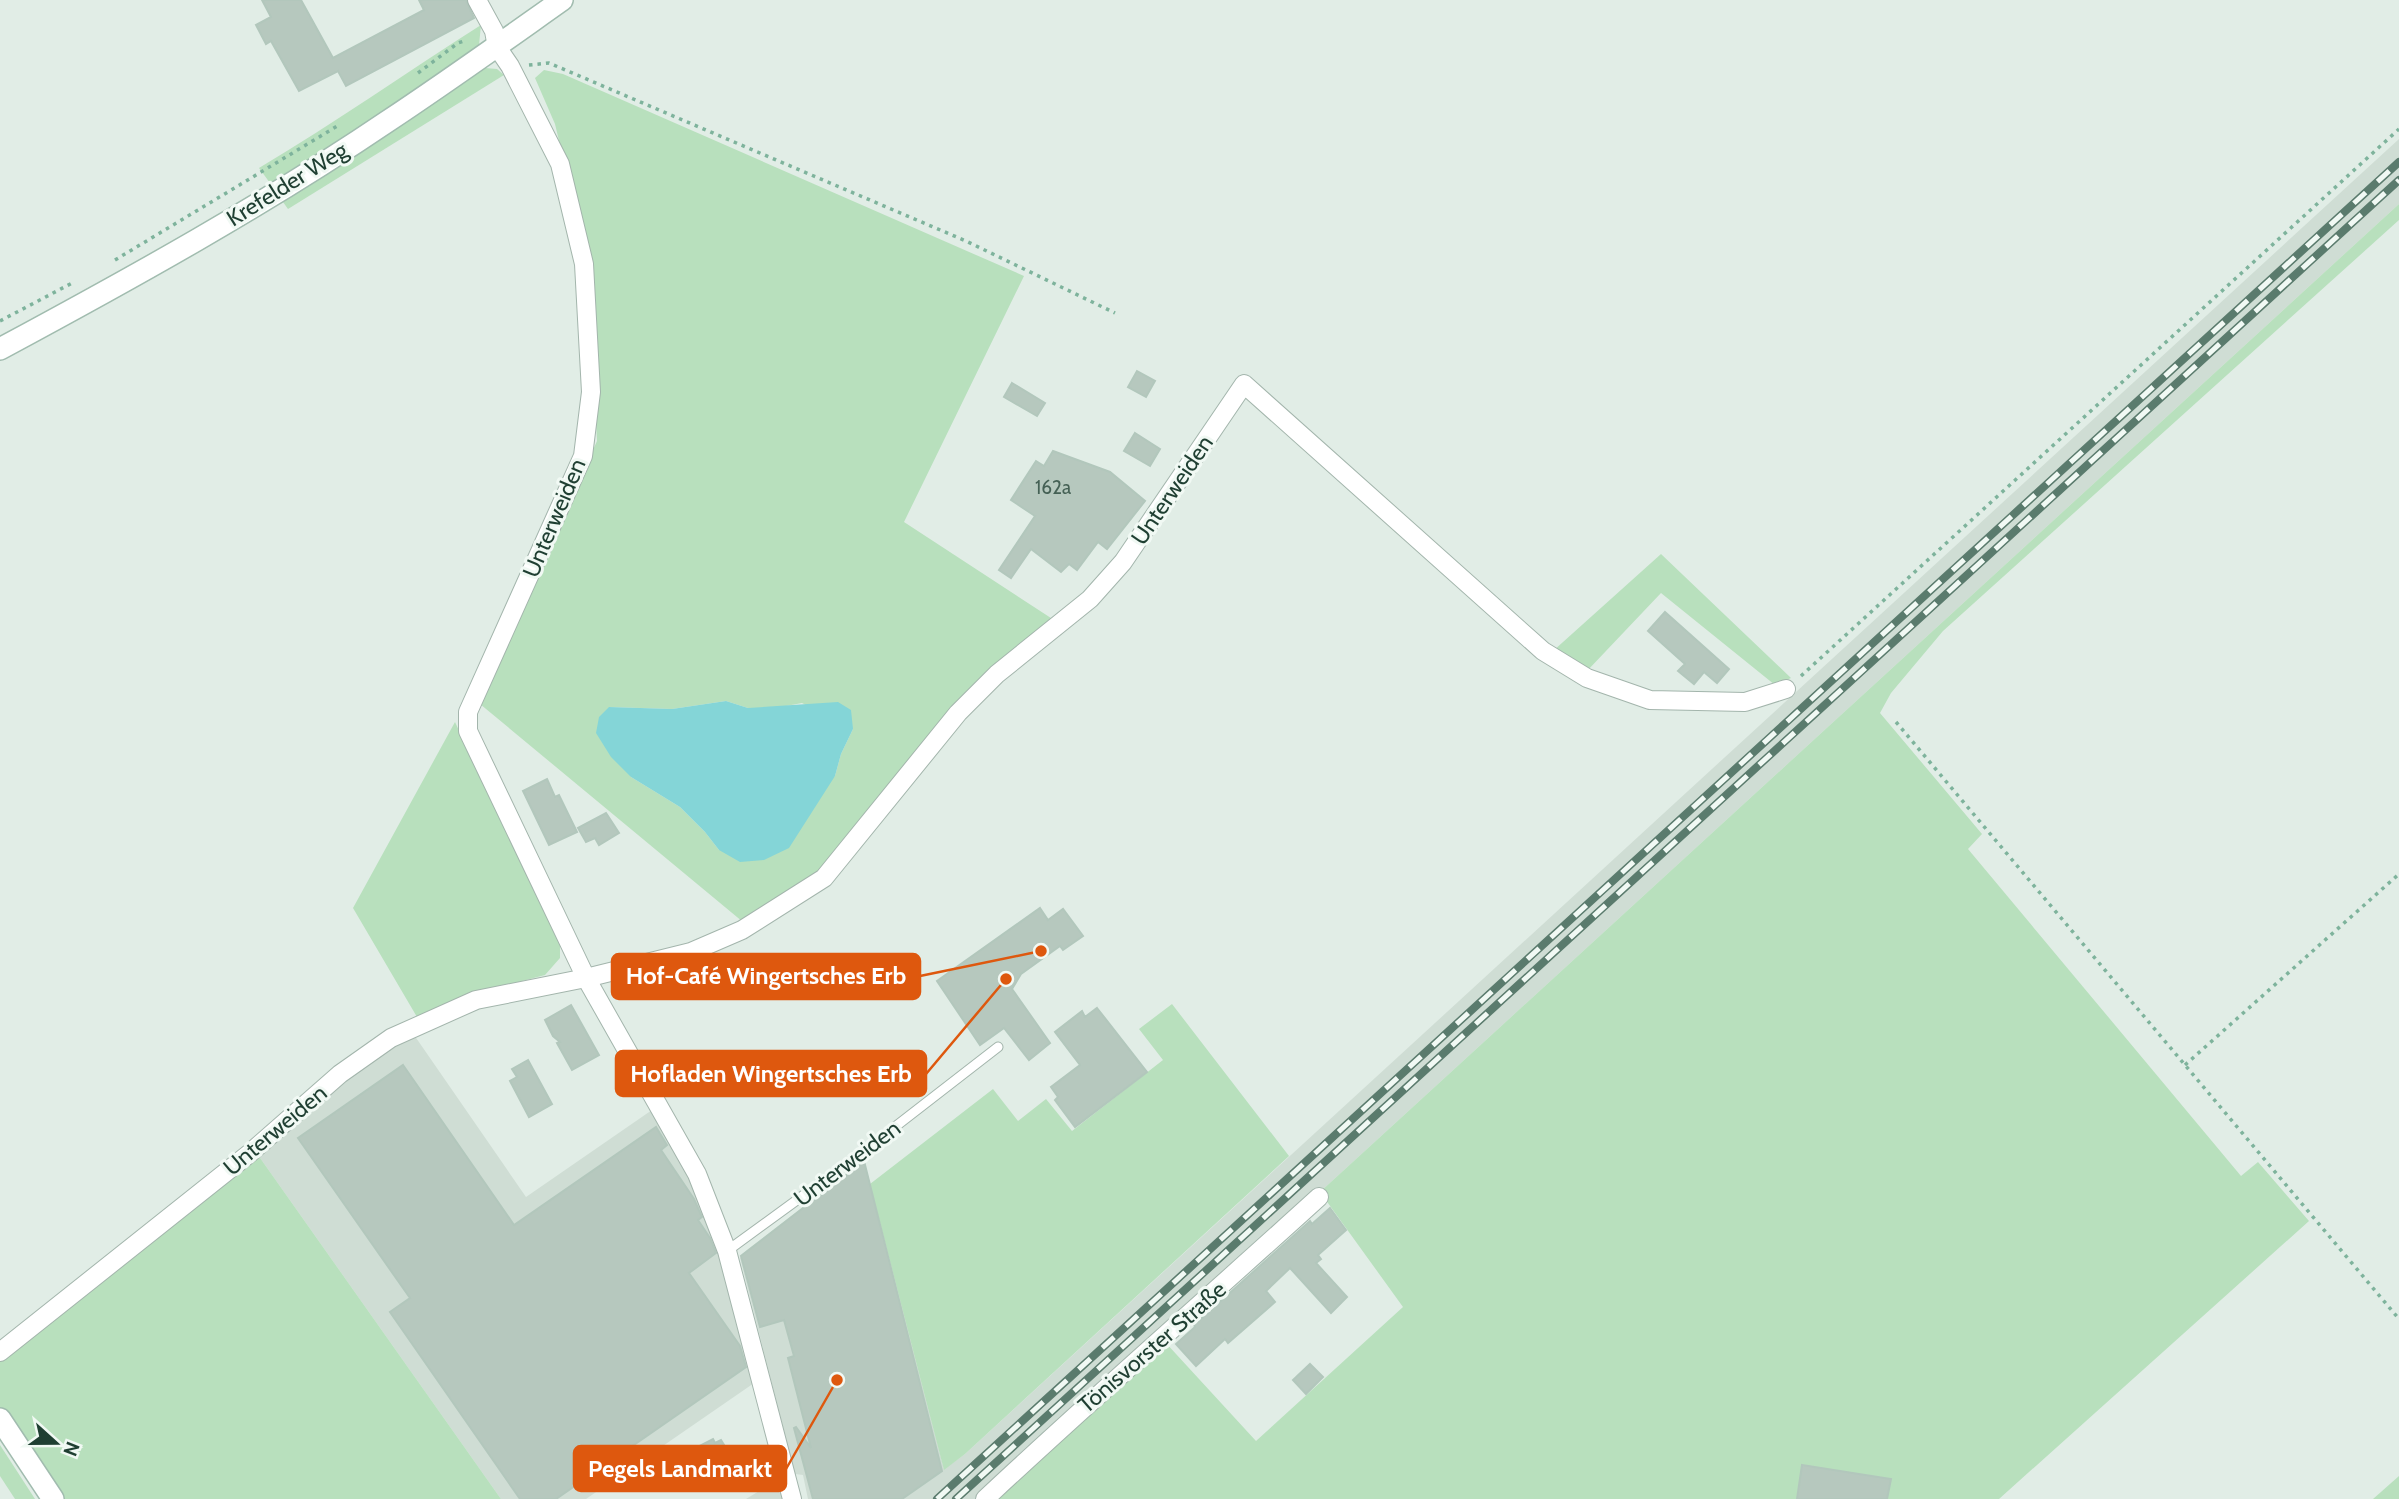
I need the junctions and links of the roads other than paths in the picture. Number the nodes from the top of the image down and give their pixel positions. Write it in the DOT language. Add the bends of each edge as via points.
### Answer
graph roads {
  1 [pos="477,0"];
  2 [pos="562,0"];
  3 [pos="495,39"];
  4 [pos="0,349"];
  5 [pos="1786,689"];
  6 [pos="586,978"];
  7 [pos="998,1047"];
  8 [pos="1319,1197"];
  9 [pos="727,1251"];
  10 [pos="0,1352"];
  11 [pos="0,1419"];
  12 [pos="53,1499"];
  13 [pos="792,1499"];
  14 [pos="985,1499"];
  1 -- 3 [label="street, Unterweiden"];
  2 -- 3 [label="street, Krefelder Weg"];
  3 -- 4 [label="street, Krefelder Weg" via="387,122 115,287"];
  3 -- 6 [label="street, Unterweiden" via="560,164 584,264 591,392 583,456 468,712 468,731"];
  5 -- 6 [label="street, Unterweiden" via="1745,702 1650,700 1587,678 1543,652 1244,384 1123,562 1090,599 997,674 958,713 824,878 742,929 691,952"];
  6 -- 9 [label="street, Unterweiden" via="697,1174"];
  6 -- 10 [label="street, Unterweiden" via="477,1000 391,1038 340,1074 250,1153"];
  7 -- 9 [label="lane, Unterweiden"];
  8 -- 14 [label="street, Tönisvorster Straße"];
  9 -- 13 [label="street, Unterweiden"];
  11 -- 12 [label="street"];
}
